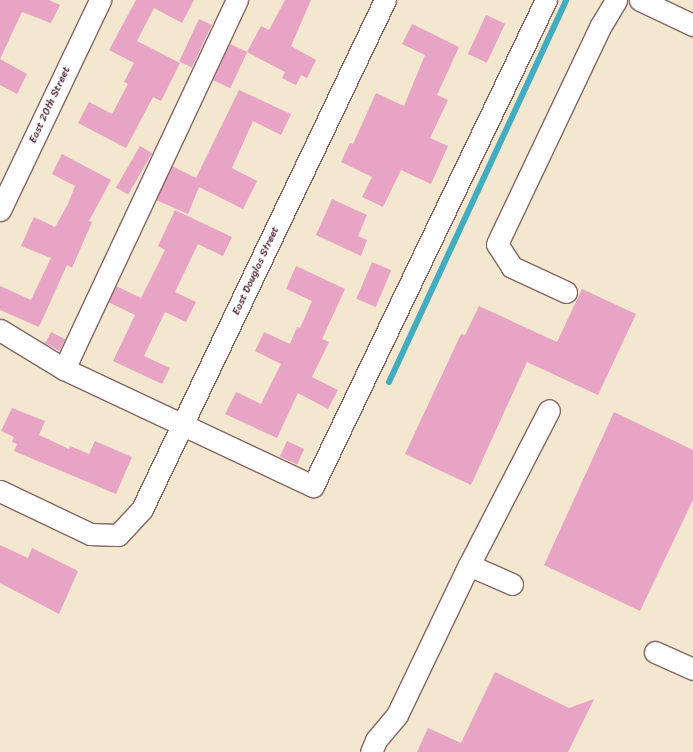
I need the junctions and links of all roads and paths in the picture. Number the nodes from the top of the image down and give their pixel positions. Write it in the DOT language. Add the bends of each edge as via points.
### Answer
graph roads {
  1 [pos="100,0"];
  2 [pos="237,0"];
  3 [pos="385,0"];
  4 [pos="546,0"];
  5 [pos="616,0"];
  6 [pos="640,0"];
  7 [pos="693,25"];
  8 [pos="0,210"];
  9 [pos="566,292"];
  10 [pos="0,330"];
  11 [pos="64,369"];
  12 [pos="549,410"];
  13 [pos="182,425"];
  14 [pos="0,491"];
  15 [pos="469,565"];
  16 [pos="512,584"];
  17 [pos="655,652"];
  18 [pos="693,669"];
  19 [pos="371,752"];
  1 -- 8 [label="street, East 20th Street"];
  2 -- 11 [label="street"];
  3 -- 13 [label="street, East Douglas Street"];
  4 -- 13 [label="street" via="313,486"];
  5 -- 9 [label="street" via="600,27 498,244 512,267"];
  6 -- 7 [label="street"];
  10 -- 11 [label="street"];
  11 -- 13 [label="street"];
  12 -- 15 [label="street"];
  13 -- 14 [label="street, East Douglas Street" via="142,508 119,540 90,534"];
  15 -- 16 [label="street"];
  15 -- 19 [label="street" via="397,715 376,740"];
  17 -- 18 [label="street"];
}
